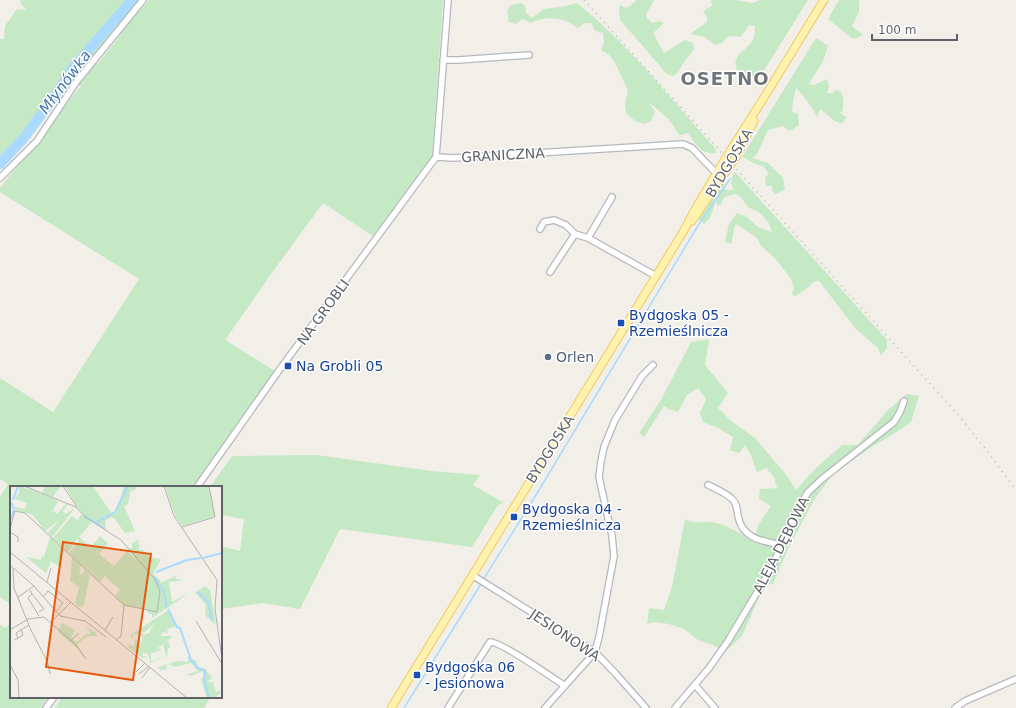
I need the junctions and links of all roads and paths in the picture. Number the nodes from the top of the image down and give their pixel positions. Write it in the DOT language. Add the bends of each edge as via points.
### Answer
graph roads {
  1 [pos="143,0"];
  2 [pos="448,0"];
  3 [pos="824,0"];
  4 [pos="529,55"];
  5 [pos="443,60"];
  6 [pos="769,90"];
  7 [pos="436,158"];
  8 [pos="716,173"];
  9 [pos="0,178"];
  10 [pos="716,186"];
  11 [pos="612,197"];
  12 [pos="540,229"];
  13 [pos="683,232"];
  14 [pos="575,234"];
  15 [pos="588,238"];
  16 [pos="550,272"];
  17 [pos="656,276"];
  18 [pos="653,365"];
  19 [pos="904,401"];
  20 [pos="708,485"];
  21 [pos="199,486"];
  22 [pos="781,545"];
  23 [pos="472,575"];
  24 [pos="595,652"];
  25 [pos="1016,678"];
  26 [pos="695,685"];
  27 [pos="565,686"];
  28 [pos="53,698"];
  29 [pos="46,708"];
  30 [pos="391,708"];
  31 [pos="448,708"];
  32 [pos="545,708"];
  33 [pos="646,708"];
  34 [pos="675,708"];
  35 [pos="715,708"];
  36 [pos="955,708"];
  1 -- 9 [label="street" via="77,81 37,141"];
  2 -- 5 [label="street"];
  3 -- 6 [label="main road, BYDGOSKA"];
  4 -- 5 [label="street"];
  5 -- 7 [label="street"];
  6 -- 8 [label="main road, BYDGOSKA"];
  6 -- 10 [label="main road, BYDGOSKA" via="736,157"];
  7 -- 8 [label="street, GRANICZNA" via="683,144 692,148"];
  7 -- 21 [label="street, NA GROBLI" via="285,363"];
  8 -- 10 [label="street"];
  8 -- 13 [label="main road, BYDGOSKA"];
  10 -- 13 [label="main road, BYDGOSKA" via="702,209"];
  11 -- 15 [label="street"];
  12 -- 14 [label="street" via="544,222 554,220 566,225"];
  13 -- 17 [label="main road, BYDGOSKA"];
  14 -- 15 [label="street"];
  14 -- 16 [label="street"];
  15 -- 17 [label="street"];
  17 -- 23 [label="main road, BYDGOSKA"];
  18 -- 24 [label="street" via="642,376 615,420 604,446 599,477 614,556"];
  19 -- 22 [label="street, ALEJA DĘBOWA" via="894,422 808,492"];
  20 -- 22 [label="street" via="732,499 736,505 740,526 748,534"];
  22 -- 26 [label="street, ALEJA DĘBOWA" via="771,569 728,641"];
  23 -- 24 [label="street, JESIONOWA"];
  23 -- 30 [label="main road, BYDGOSKA"];
  24 -- 27 [label="street"];
  24 -- 33 [label="street, JESIONOWA"];
  25 -- 36 [label="street"];
  26 -- 34 [label="street, ALEJA DĘBOWA"];
  26 -- 35 [label="street"];
  27 -- 31 [label="street" via="507,649 490,642"];
  27 -- 32 [label="street"];
  28 -- 29 [label="street"];
}
